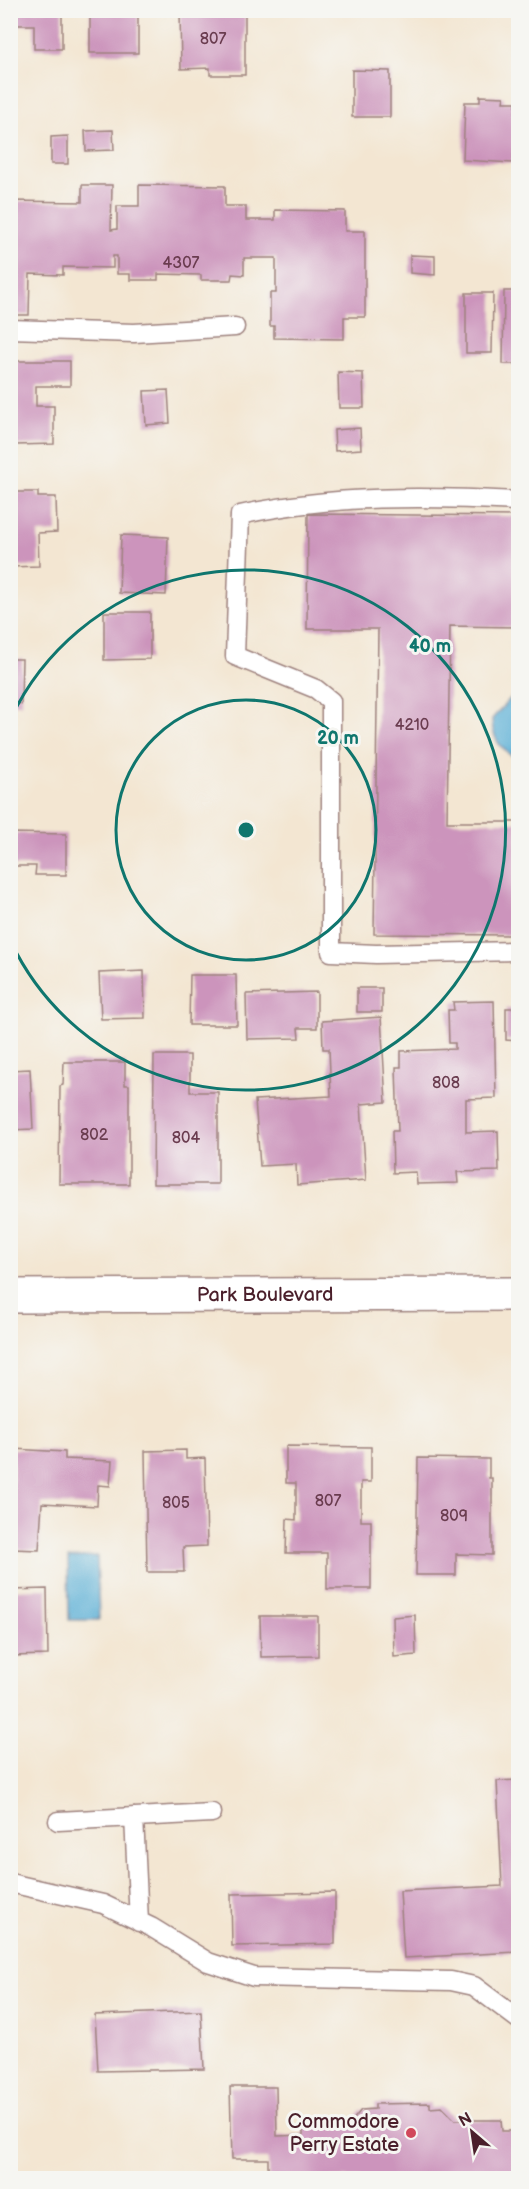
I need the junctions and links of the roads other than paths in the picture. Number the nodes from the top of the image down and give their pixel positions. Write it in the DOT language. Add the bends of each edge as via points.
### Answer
graph roads {
  1 [pos="235,327"];
  2 [pos="10,329"];
  3 [pos="519,501"];
  4 [pos="519,951"];
  5 [pos="519,1294"];
  6 [pos="10,1296"];
  7 [pos="212,1813"];
  8 [pos="134,1817"];
  9 [pos="58,1821"];
  10 [pos="10,1882"];
  11 [pos="139,1922"];
  12 [pos="519,2019"];
  1 -- 2 [label="lane" via="134,333"];
  3 -- 4 [label="lane" via="450,497 287,504 240,515 235,656 316,689 331,701 332,952"];
  5 -- 6 [label="street, Park Boulevard"];
  7 -- 8 [label="lane"];
  8 -- 9 [label="lane"];
  8 -- 11 [label="lane"];
  10 -- 11 [label="lane" via="103,1904"];
  11 -- 12 [label="lane" via="208,1962 254,1977 451,1981 474,1986"];
}
